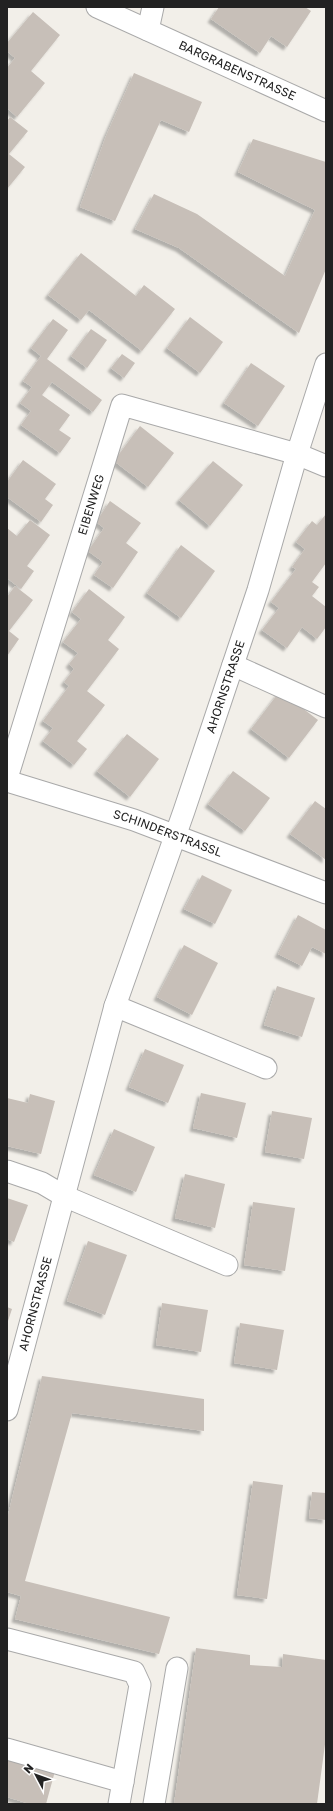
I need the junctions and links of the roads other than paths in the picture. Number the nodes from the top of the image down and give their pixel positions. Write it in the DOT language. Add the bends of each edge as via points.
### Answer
graph roads {
  1 [pos="97,7"];
  2 [pos="153,7"];
  3 [pos="148,30"];
  4 [pos="326,111"];
  5 [pos="326,364"];
  6 [pos="297,454"];
  7 [pos="326,466"];
  8 [pos="233,665"];
  9 [pos="326,707"];
  10 [pos="7,778"];
  11 [pos="7,782"];
  12 [pos="175,836"];
  13 [pos="326,892"];
  14 [pos="115,1006"];
  15 [pos="266,1068"];
  16 [pos="7,1171"];
  17 [pos="64,1196"];
  18 [pos="227,1265"];
  19 [pos="7,1410"];
  20 [pos="7,1639"];
  21 [pos="177,1668"];
  22 [pos="7,1749"];
  23 [pos="123,1782"];
  24 [pos="119,1804"];
  25 [pos="154,1804"];
  1 -- 3 [label="street, BARGRABENSTRASSE"];
  2 -- 3 [label="street"];
  3 -- 4 [label="street, BARGRABENSTRASSE"];
  5 -- 6 [label="street, AHORNSTRASSE"];
  6 -- 7 [label="street"];
  6 -- 8 [label="street, AHORNSTRASSE" via="258,590"];
  6 -- 10 [label="street, EIBENWEG" via="122,405"];
  8 -- 9 [label="street"];
  8 -- 12 [label="street, AHORNSTRASSE"];
  11 -- 12 [label="street, SCHINDERSTRASSL" via="134,820"];
  12 -- 13 [label="street, SCHINDERSTRASSL"];
  12 -- 14 [label="street, AHORNSTRASSE"];
  14 -- 15 [label="street"];
  14 -- 17 [label="street, AHORNSTRASSE"];
  16 -- 17 [label="street" via="42,1184"];
  17 -- 18 [label="street"];
  17 -- 19 [label="street, AHORNSTRASSE"];
  20 -- 23 [label="street" via="134,1672 140,1685"];
  21 -- 25 [label="street"];
  22 -- 23 [label="street"];
  23 -- 24 [label="street"];
}
